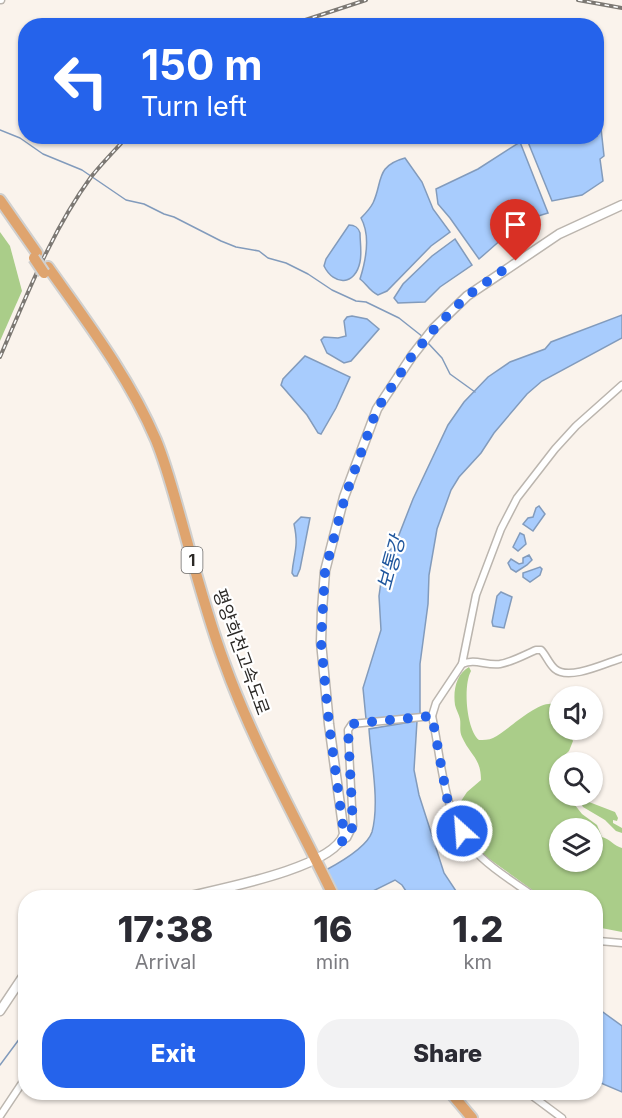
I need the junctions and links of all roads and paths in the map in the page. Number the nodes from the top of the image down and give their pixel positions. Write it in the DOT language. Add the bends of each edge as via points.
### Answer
graph roads {
  1 [pos="0,200"];
  2 [pos="622,205"];
  3 [pos="0,208"];
  4 [pos="36,256"];
  5 [pos="622,385"];
  6 [pos="622,658"];
  7 [pos="462,664"];
  8 [pos="432,716"];
  9 [pos="342,842"];
  10 [pos="314,863"];
  11 [pos="213,890"];
  12 [pos="324,890"];
  13 [pos="330,890"];
  14 [pos="525,890"];
  15 [pos="603,940"];
  16 [pos="622,943"];
  17 [pos="18,984"];
  18 [pos="0,1011"];
  19 [pos="18,1089"];
  20 [pos="448,1100"];
  21 [pos="457,1100"];
  22 [pos="537,1100"];
  23 [pos="0,1116"];
  24 [pos="462,1118"];
  25 [pos="472,1118"];
  26 [pos="562,1118"];
  1 -- 4 [label="highway, 평양희천고속도로 / 1"];
  2 -- 9 [label="main road" via="559,234 467,296 412,356 377,409 345,497 325,571 321,642"];
  3 -- 4 [label="highway, 평양희천고속도로 / 1"];
  4 -- 10 [label="highway, 평양희천고속도로 / 1, bridge" via="108,363 143,429 167,491 220,669"];
  5 -- 7 [label="street" via="555,449 517,498 476,595"];
  6 -- 7 [label="street" via="566,673 556,670 541,650 499,664"];
  7 -- 8 [label="street" via="436,703"];
  8 -- 9 [label="street" via="352,724 348,730 353,826"];
  8 -- 14 [label="street" via="454,818 483,859"];
  9 -- 10 [label="main road"];
  10 -- 11 [label="main road"];
  10 -- 12 [label="highway, 평양희천고속도로 / 1"];
  10 -- 13 [label="highway, 평양희천고속도로 / 1"];
  15 -- 16 [label="street"];
  17 -- 18 [label="main road"];
  19 -- 23 [label="street"];
  20 -- 24 [label="highway"];
  21 -- 25 [label="highway"];
  22 -- 26 [label="street"];
}
